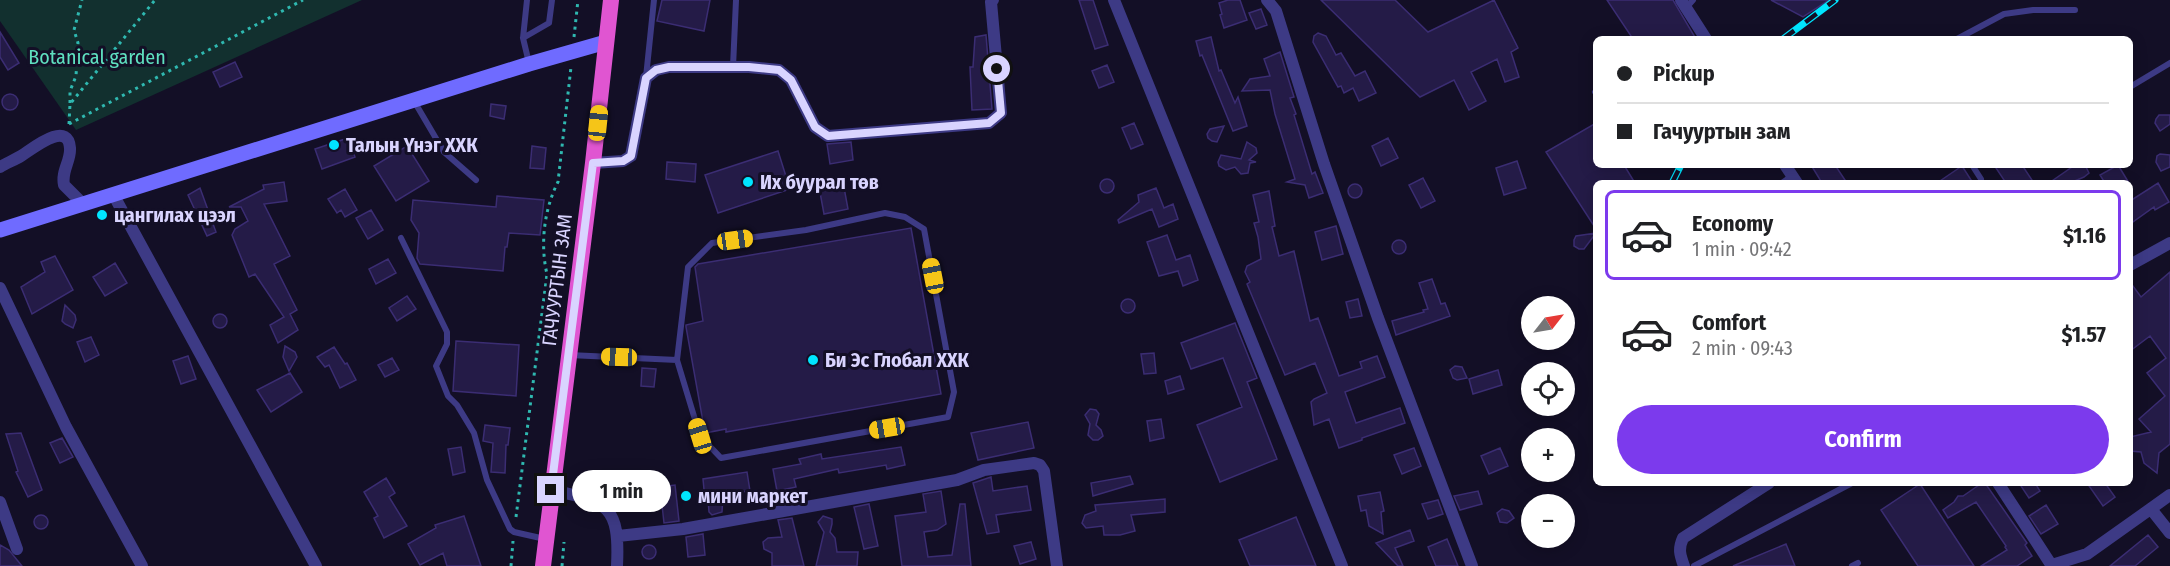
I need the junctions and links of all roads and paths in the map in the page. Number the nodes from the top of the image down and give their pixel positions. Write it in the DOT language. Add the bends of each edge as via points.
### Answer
graph roads {
  1 [pos="82,0"];
  2 [pos="155,0"];
  3 [pos="303,0"];
  4 [pos="527,0"];
  5 [pos="552,0"];
  6 [pos="578,0"];
  7 [pos="610,0"];
  8 [pos="654,0"];
  9 [pos="736,0"];
  10 [pos="993,0"];
  11 [pos="1114,0"];
  12 [pos="1267,0"];
  13 [pos="1687,2"];
  14 [pos="2075,10"];
  15 [pos="1704,36"];
  16 [pos="1963,36"];
  17 [pos="523,38"];
  18 [pos="606,42"];
  19 [pos="572,53"];
  20 [pos="2170,63"];
  21 [pos="529,64"];
  22 [pos="733,67"];
  23 [pos="646,78"];
  24 [pos="2133,85"];
  25 [pos="414,101"];
  26 [pos="70,104"];
  27 [pos="69,124"];
  28 [pos="62,136"];
  29 [pos="593,163"];
  30 [pos="0,167"];
  31 [pos="1974,168"];
  32 [pos="1981,179"];
  33 [pos="476,180"];
  34 [pos="113,194"];
  35 [pos="83,204"];
  36 [pos="0,230"];
  37 [pos="401,238"];
  38 [pos="2170,243"];
  39 [pos="2133,263"];
  40 [pos="0,288"];
  41 [pos="568,355"];
  42 [pos="677,360"];
  43 [pos="1764,486"];
  44 [pos="1846,486"];
  45 [pos="2000,486"];
  46 [pos="551,490"];
  47 [pos="2170,495"];
  48 [pos="0,502"];
  49 [pos="2151,508"];
  50 [pos="514,532"];
  51 [pos="2170,533"];
  52 [pos="618,536"];
  53 [pos="546,539"];
  54 [pos="17,549"];
  55 [pos="142,566"];
  56 [pos="316,566"];
  57 [pos="511,566"];
  58 [pos="543,566"];
  59 [pos="617,566"];
  60 [pos="1057,566"];
  61 [pos="1342,566"];
  62 [pos="1472,566"];
  63 [pos="1684,566"];
  64 [pos="1694,566"];
  65 [pos="2052,566"];
  1 -- 26 [label="path" via="74,30 78,43"];
  2 -- 26 [label="path"];
  3 -- 27 [label="path"];
  4 -- 17 [label="lane"];
  5 -- 17 [label="lane" via="549,23"];
  6 -- 19 [label="path"];
  7 -- 18 [label="highway, ГАЧУУРТЫН ЗАМ"];
  8 -- 23 [label="lane"];
  9 -- 22 [label="lane"];
  10 -- 22 [label="street" via="1001,113 989,123 828,136 815,127 791,80 779,70"];
  11 -- 61 [label="street"];
  12 -- 62 [label="street" via="1276,11 1366,285"];
  13 -- 15 [label="street"];
  14 -- 16 [label="lane" via="2004,14"];
  17 -- 21 [label="lane"];
  18 -- 19 [label="main road"];
  18 -- 29 [label="highway, ГАЧУУРТЫН ЗАМ"];
  19 -- 21 [label="main road"];
  19 -- 50 [label="path" via="558,182 550,198 542,254 547,274"];
  20 -- 24 [label="lane"];
  21 -- 25 [label="main road"];
  22 -- 23 [label="street" via="669,67"];
  23 -- 29 [label="street" via="631,156 623,161"];
  25 -- 33 [label="lane" via="444,152"];
  25 -- 34 [label="main road"];
  26 -- 27 [label="path"];
  27 -- 28 [label="path"];
  28 -- 30 [label="street" via="45,140"];
  28 -- 35 [label="street" via="70,148 64,185"];
  29 -- 41 [label="highway, ГАЧУУРТЫН ЗАМ"];
  31 -- 32 [label="lane"];
  34 -- 35 [label="main road"];
  34 -- 56 [label="street"];
  35 -- 36 [label="main road"];
  37 -- 50 [label="lane" via="447,332 447,344 436,366 448,396 474,433 487,480"];
  38 -- 39 [label="street"];
  40 -- 55 [label="street" via="66,427"];
  41 -- 42 [label="lane"];
  41 -- 46 [label="highway, ГАЧУУРТЫН ЗАМ"];
  42 -- 42 [label="lane" via="688,267 712,243 806,230 885,213 905,217 924,230 954,392 948,417 721,458 700,436"];
  43 -- 63 [label="street" via="1683,538 1679,553"];
  44 -- 64 [label="lane"];
  45 -- 65 [label="street"];
  46 -- 52 [label="street" via="604,506 612,516"];
  46 -- 53 [label="highway, ГАЧУУРТЫН ЗАМ"];
  47 -- 49 [label="street"];
  48 -- 54 [label="street"];
  49 -- 51 [label="street"];
  49 -- 65 [label="street" via="2087,554"];
  50 -- 53 [label="lane"];
  50 -- 57 [label="path"];
  52 -- 59 [label="street"];
  52 -- 60 [label="street" via="683,529 1034,463 1044,471"];
  53 -- 58 [label="highway, ГАЧУУРТЫН ЗАМ"];
}
